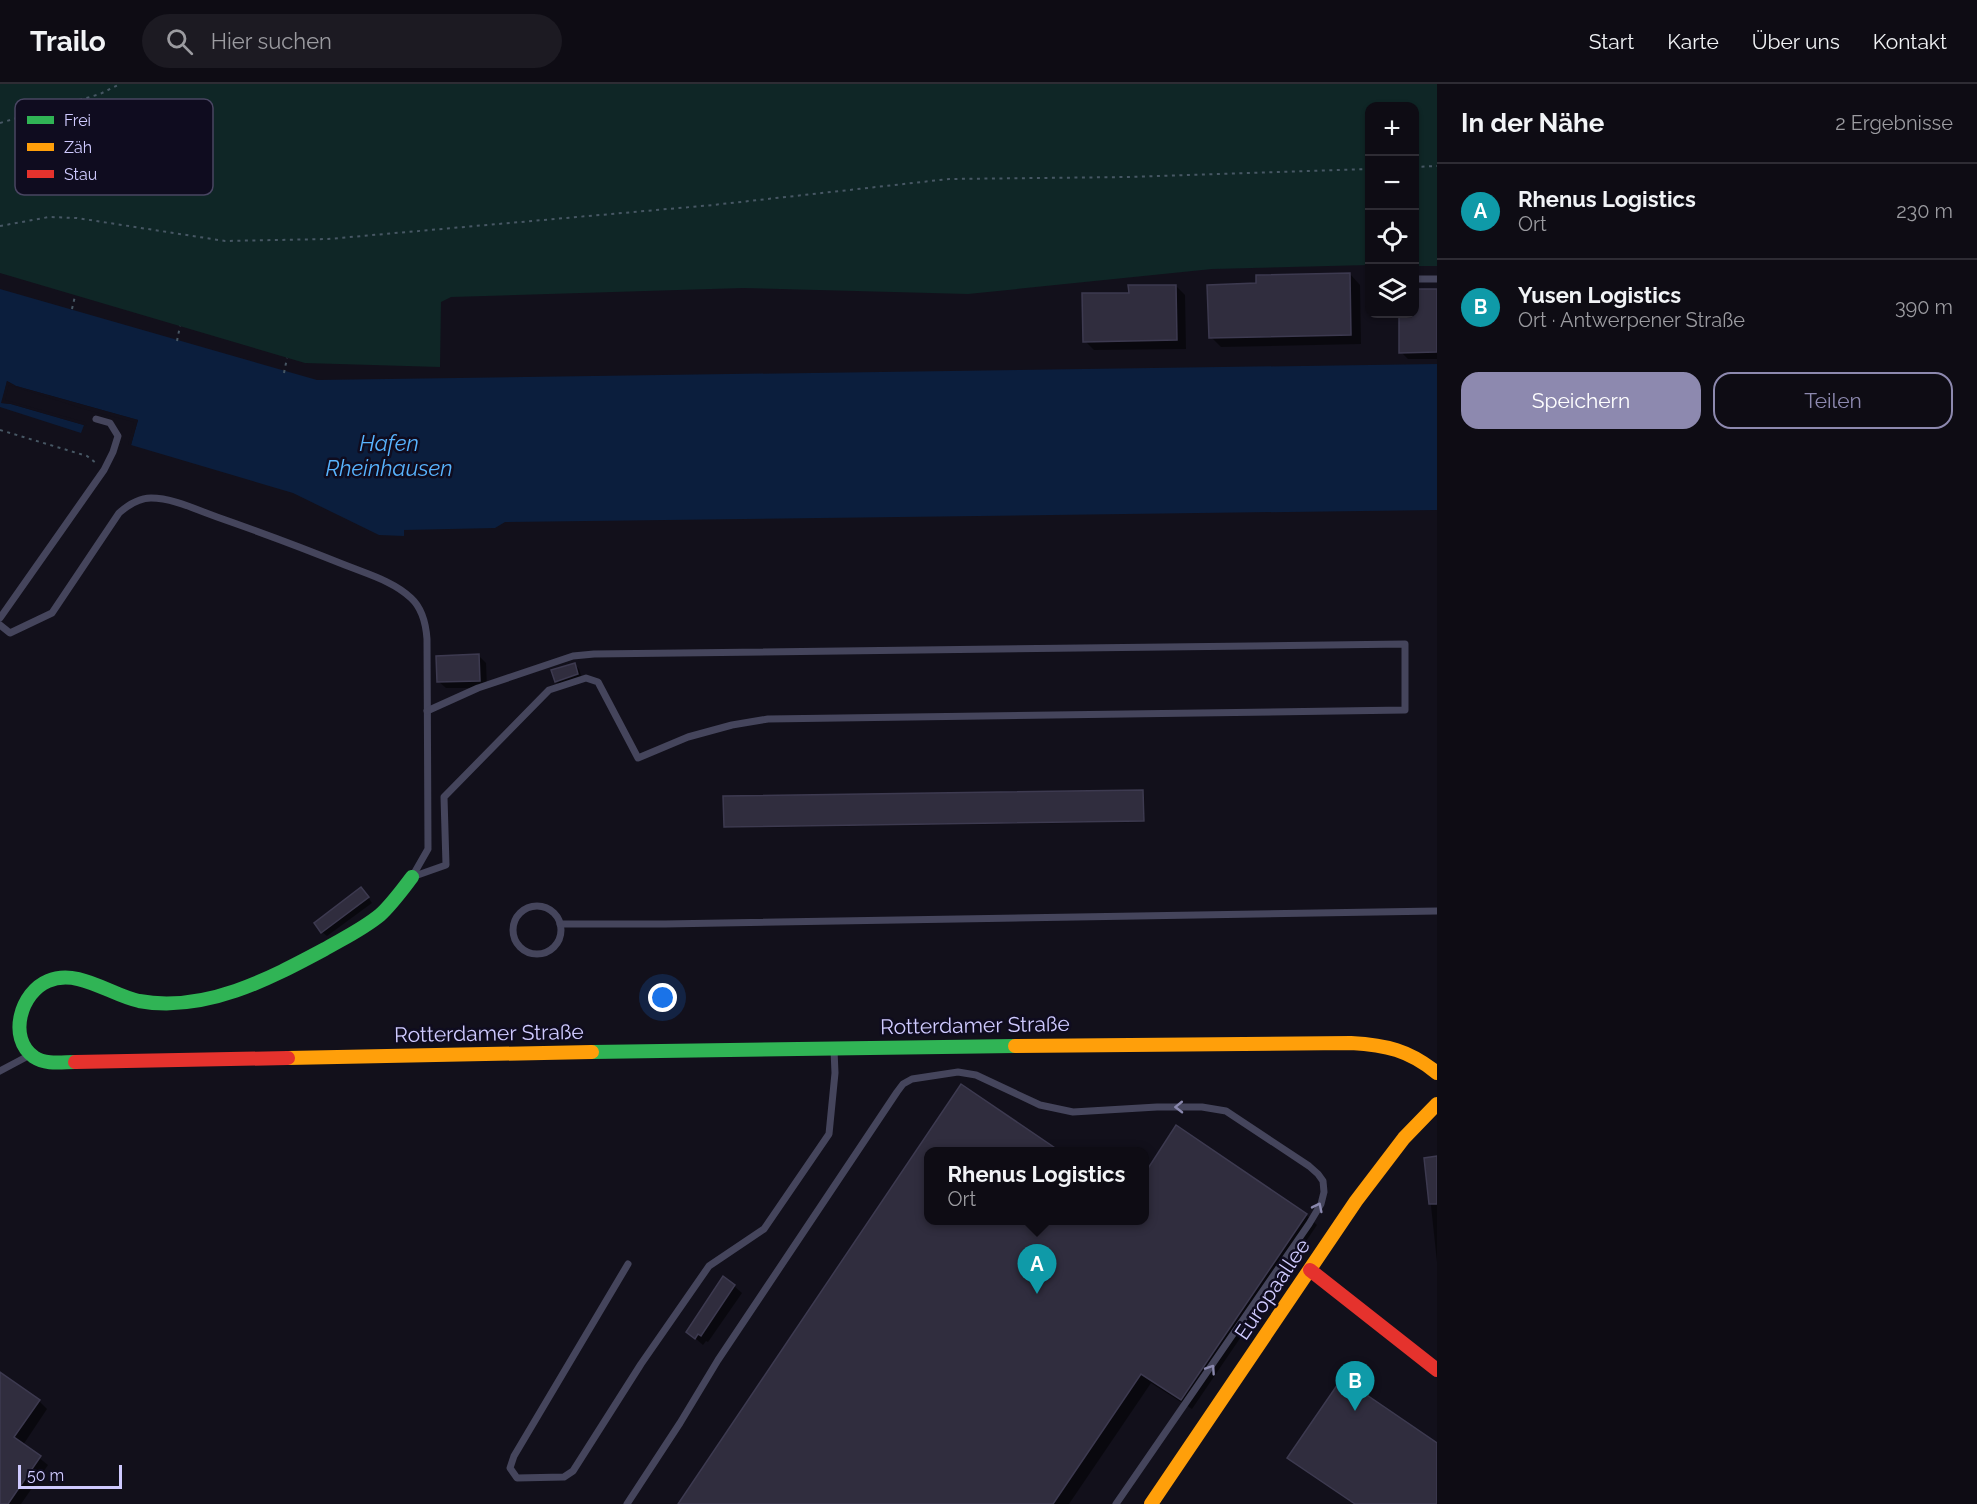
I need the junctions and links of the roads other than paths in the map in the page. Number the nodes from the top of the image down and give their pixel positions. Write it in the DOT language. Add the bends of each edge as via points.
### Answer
graph roads {
  1 [pos="1419,279"];
  2 [pos="1437,279"];
  3 [pos="96,419"];
  4 [pos="0,618"];
  5 [pos="0,625"];
  6 [pos="427,711"];
  7 [pos="412,877"];
  8 [pos="1437,911"];
  9 [pos="560,924"];
  10 [pos="834,1048"];
  11 [pos="31,1054"];
  12 [pos="0,1071"];
  13 [pos="1437,1073"];
  14 [pos="1437,1104"];
  15 [pos="628,1264"];
  16 [pos="1310,1270"];
  17 [pos="1437,1370"];
  18 [pos="627,1504"];
  19 [pos="1116,1504"];
  20 [pos="1151,1504"];
  1 -- 2 [label="lane"];
  3 -- 4 [label="lane" via="110,423 117,436 113,452"];
  5 -- 6 [label="lane" via="10,633 52,613 119,513 134,502 160,499 273,537 401,590 413,600 426,624"];
  6 -- 7 [label="lane" via="428,849"];
  6 -- 7 [label="lane" via="478,688 573,657 594,654 1405,644 1405,710 768,719 688,737 638,758 598,682 586,678 549,690 444,797 446,865"];
  7 -- 11 [label="street" via="382,914 367,925 256,985 210,999 168,1003 131,999 76,978 41,984 27,998 20,1020 21,1040"];
  8 -- 9 [label="lane"];
  9 -- 9 [label="lane" via="551,910 533,906 516,918 514,938 526,952 543,954 559,939"];
  10 -- 11 [label="street, Rotterdamer Straße" via="48,1062"];
  10 -- 13 [label="street, Rotterdamer Straße" via="1348,1043 1403,1050"];
  10 -- 15 [label="lane" via="829,1134 764,1229 709,1266 573,1471 564,1477 517,1478 510,1468 514,1456"];
  11 -- 12 [label="lane"];
  14 -- 16 [label="street, Europaallee" via="1389,1154"];
  16 -- 17 [label="street"];
  16 -- 20 [label="street, Europaallee"];
  19 -- 18 [label="lane, one-way" via="1309,1224 1321,1204 1323,1181 1309,1166 1226,1111 1157,1107 1073,1112 1040,1105 976,1075 958,1072 903,1084 718,1360"];
}
